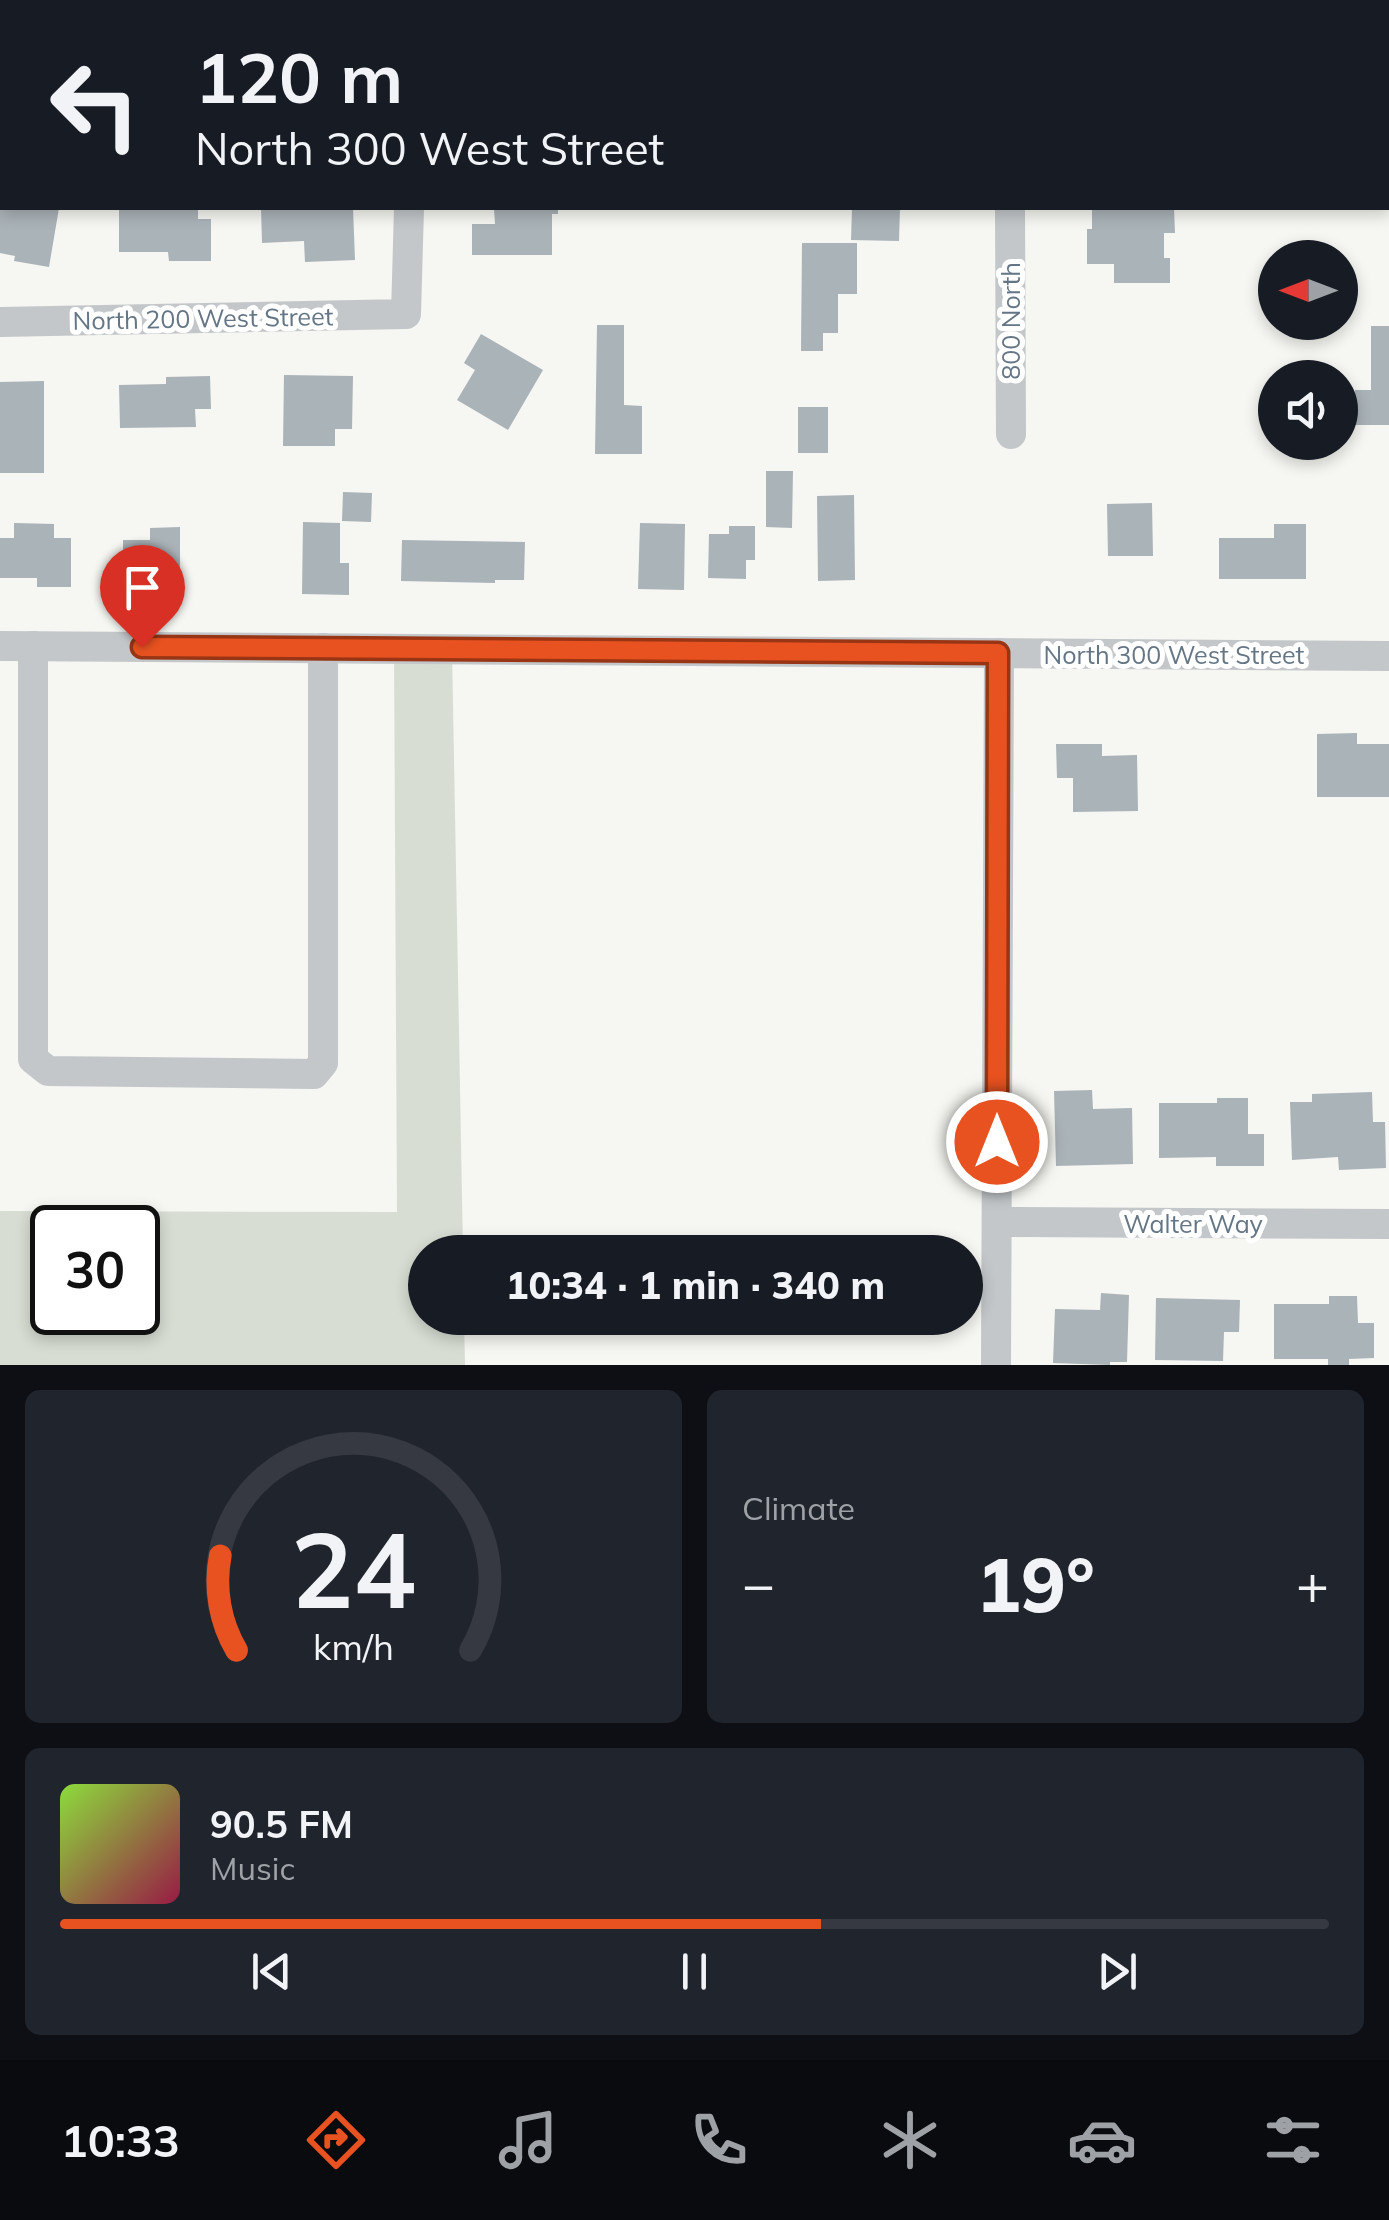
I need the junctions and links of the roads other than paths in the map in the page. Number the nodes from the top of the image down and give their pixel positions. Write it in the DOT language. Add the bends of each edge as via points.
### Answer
graph roads {
  1 [pos="409,210"];
  2 [pos="1010,210"];
  3 [pos="0,322"];
  4 [pos="1011,434"];
  5 [pos="0,646"];
  6 [pos="33,646"];
  7 [pos="324,648"];
  8 [pos="998,653"];
  9 [pos="1389,656"];
  10 [pos="997,1222"];
  11 [pos="1389,1224"];
  12 [pos="996,1365"];
  1 -- 3 [label="street, North 200 West Street" via="406,314"];
  2 -- 4 [label="street, 800 North"];
  5 -- 6 [label="street, North 300 West Street"];
  6 -- 7 [label="street, North 300 West Street"];
  6 -- 7 [label="street" via="33,1059 48,1071 276,1074 314,1074 322,1063"];
  7 -- 8 [label="street, North 300 West Street"];
  8 -- 9 [label="street, North 300 West Street"];
  8 -- 10 [label="street"];
  10 -- 11 [label="street, Walter Way"];
  10 -- 12 [label="street"];
}
